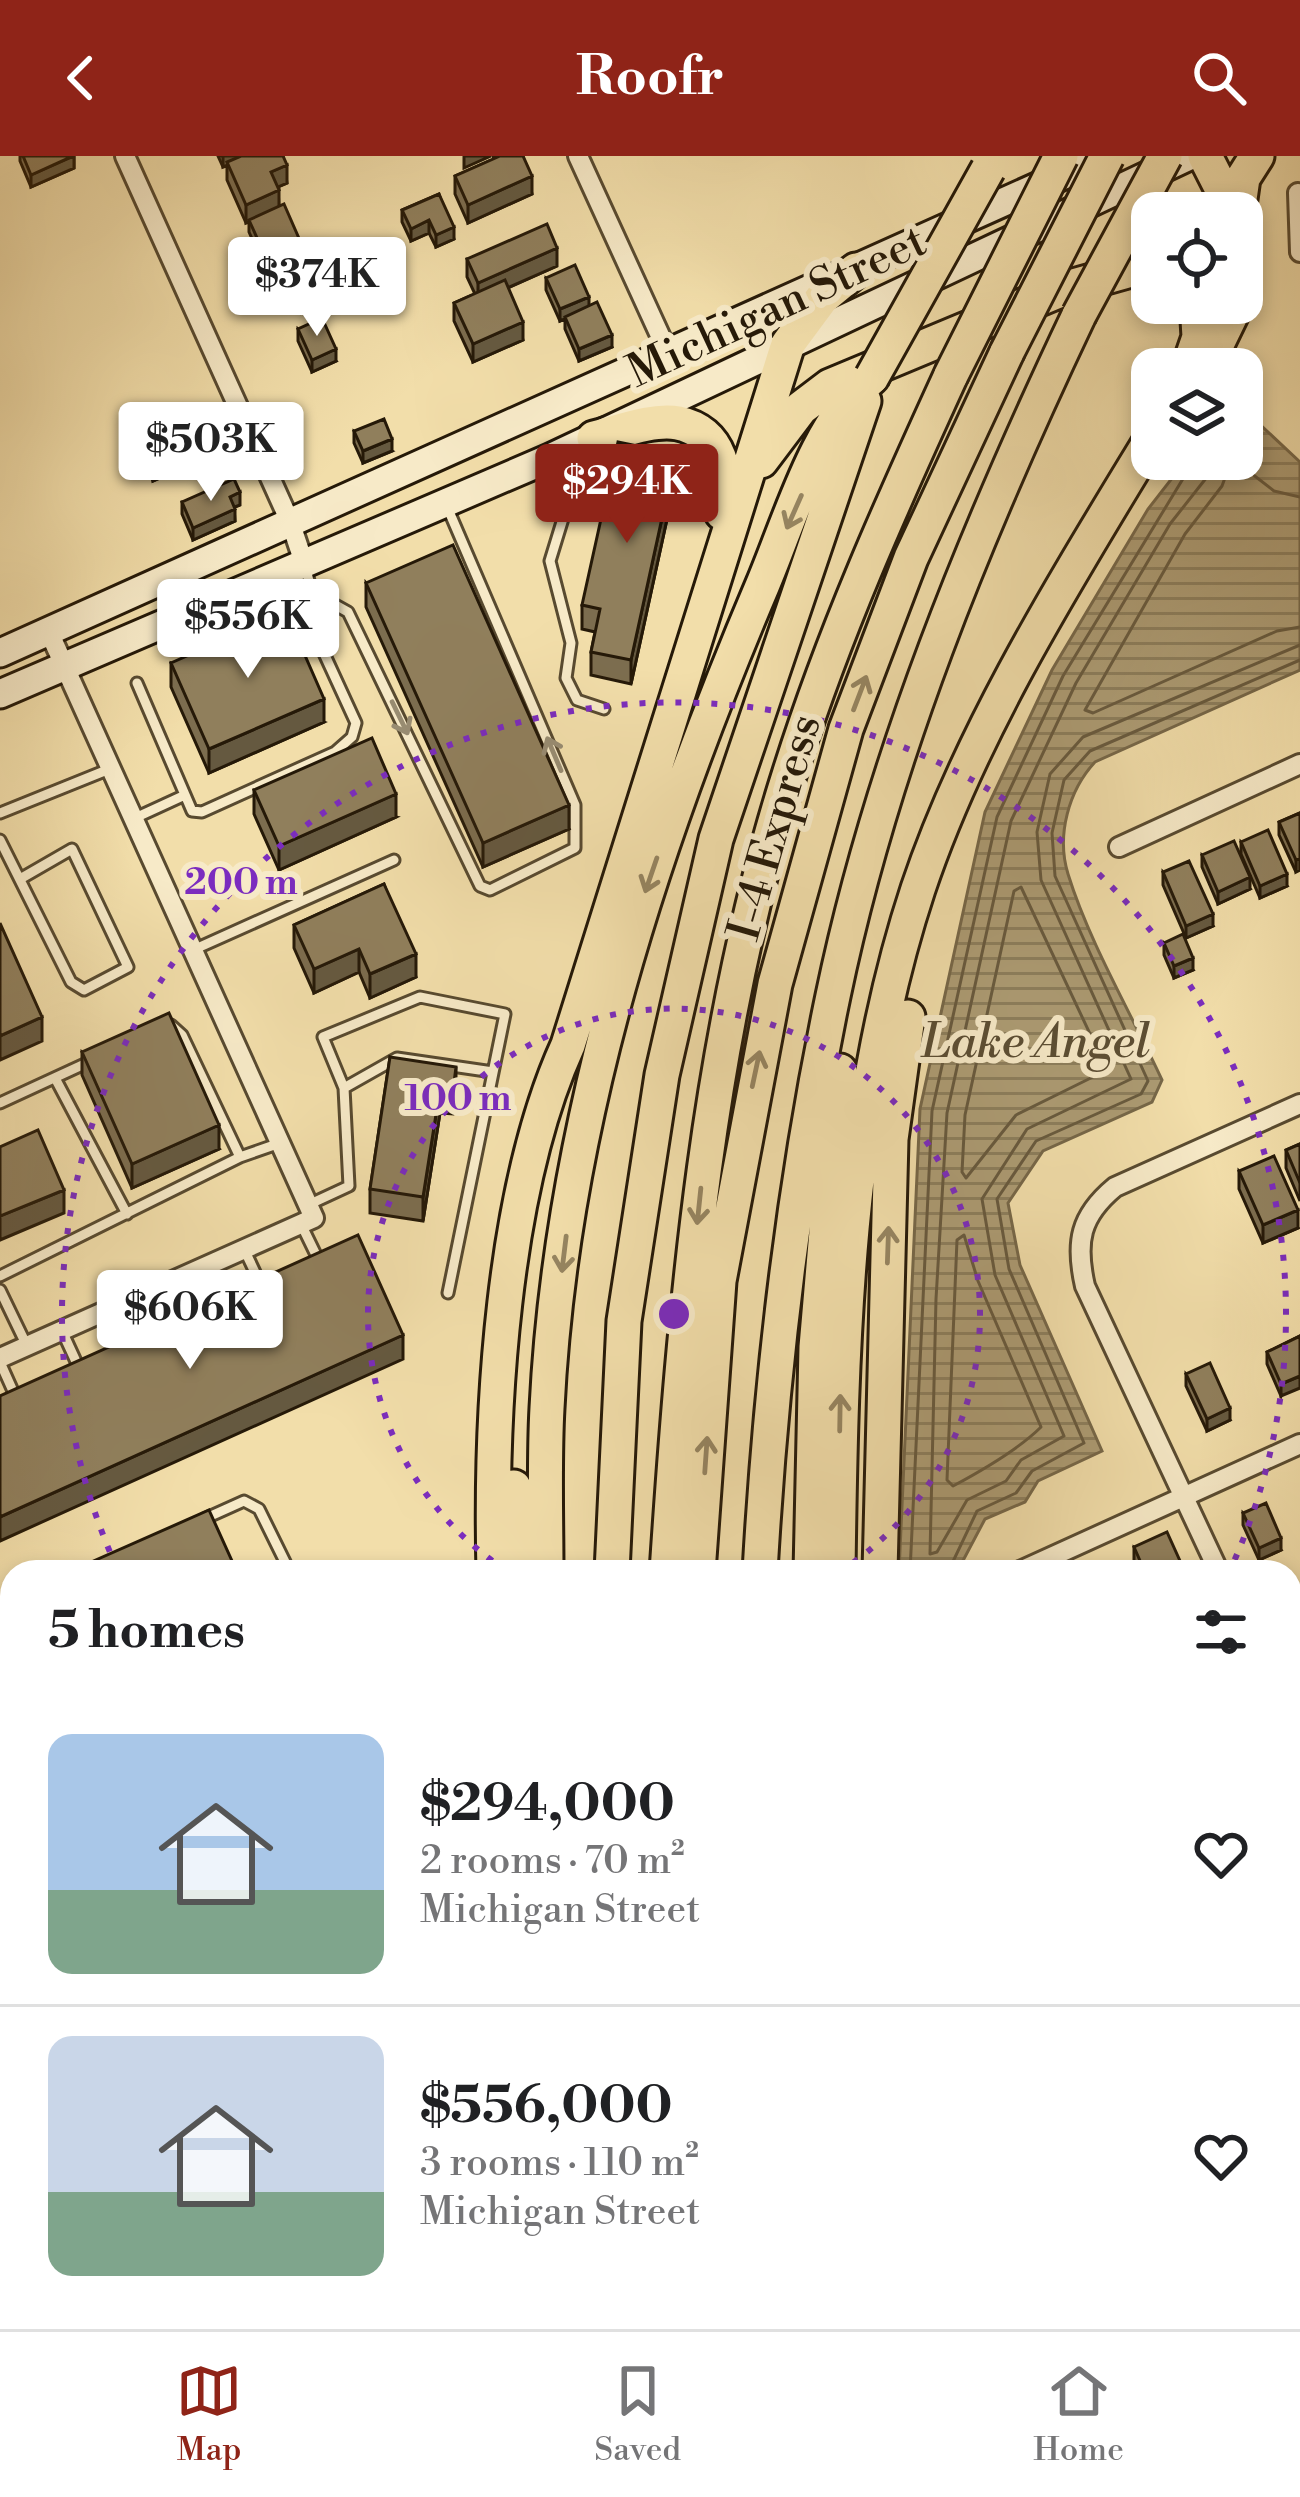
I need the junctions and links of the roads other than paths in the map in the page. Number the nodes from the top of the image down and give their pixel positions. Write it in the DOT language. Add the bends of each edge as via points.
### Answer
graph roads {
  1 [pos="125,156"];
  2 [pos="578,156"];
  3 [pos="1061,156"];
  4 [pos="1106,156"];
  5 [pos="1165,156"];
  6 [pos="1189,156"];
  7 [pos="1205,156"];
  8 [pos="1257,156"];
  9 [pos="991,163"];
  10 [pos="1225,192"];
  11 [pos="1240,192"];
  12 [pos="1299,192"];
  13 [pos="1300,252"];
  14 [pos="1131,267"];
  15 [pos="856,270"];
  16 [pos="788,344"];
  17 [pos="669,355"];
  18 [pos="872,377"];
  19 [pos="594,438"];
  20 [pos="550,458"];
  21 [pos="1131,473"];
  22 [pos="446,505"];
  23 [pos="291,524"];
  24 [pos="733,524"];
  25 [pos="309,579"];
  26 [pos="50,634"];
  27 [pos="0,653"];
  28 [pos="68,669"];
  29 [pos="683,671"];
  30 [pos="137,683"];
  31 [pos="0,694"];
  32 [pos="1004,702"];
  33 [pos="604,710"];
  34 [pos="1300,764"];
  35 [pos="112,768"];
  36 [pos="185,795"];
  37 [pos="0,813"];
  38 [pos="134,819"];
  39 [pos="0,840"];
  40 [pos="1119,847"];
  41 [pos="394,860"];
  42 [pos="20,879"];
  43 [pos="193,950"];
  44 [pos="833,993"];
  45 [pos="150,1032"];
  46 [pos="568,1045"];
  47 [pos="112,1051"];
  48 [pos="493,1072"];
  49 [pos="56,1078"];
  50 [pos="344,1088"];
  51 [pos="0,1103"];
  52 [pos="1300,1104"];
  53 [pos="280,1143"];
  54 [pos="240,1157"];
  55 [pos="127,1214"];
  56 [pos="307,1216"];
  57 [pos="244,1249"];
  58 [pos="319,1262"];
  59 [pos="0,1276"];
  60 [pos="182,1277"];
  61 [pos="261,1285"];
  62 [pos="0,1290"];
  63 [pos="448,1293"];
  64 [pos="123,1303"];
  65 [pos="200,1313"];
  66 [pos="62,1330"];
  67 [pos="143,1342"];
  68 [pos="27,1346"];
  69 [pos="0,1360"];
  70 [pos="82,1372"];
  71 [pos="17,1400"];
  72 [pos="1300,1444"];
  73 [pos="1186,1496"];
  74 [pos="184,1528"];
  75 [pos="284,1560"];
  76 [pos="494,1560"];
  77 [pos="517,1560"];
  78 [pos="546,1560"];
  79 [pos="613,1560"];
  80 [pos="669,1560"];
  81 [pos="699,1560"];
  82 [pos="761,1560"];
  83 [pos="811,1560"];
  84 [pos="838,1560"];
  85 [pos="880,1560"];
  86 [pos="1045,1560"];
  87 [pos="1214,1560"];
  1 -- 23 [label="street"];
  2 -- 17 [label="street"];
  3 -- 80 [label="highway, I-4 Express, one-way, bridge" via="863,566 788,776 702,1177"];
  4 -- 15 [label="main road, Michigan Street"];
  81 -- 4 [label="highway, I-4 Express, one-way, bridge" via="719,1281 775,984 846,729 910,558"];
  5 -- 44 [label="highway, bridge" via="1079,315 958,588"];
  6 -- 16 [label="main road, Michigan Street"];
  7 -- 10 [label="highway"];
  8 -- 11 [label="highway"];
  9 -- 18 [label="highway, bridge"];
  12 -- 13 [label="street"];
  14 -- 24 [label="highway" via="830,386 765,453"];
  15 -- 16 [label="highway" via="822,298"];
  15 -- 17 [label="main road, Michigan Street"];
  16 -- 19 [label="main road, Michigan Street"];
  16 -- 24 [label="highway"];
  17 -- 23 [label="main road, Michigan Street"];
  18 -- 78 [label="highway, one-way" via="843,402 783,537 692,754 632,932 569,1218 547,1406"];
  18 -- 79 [label="highway" via="716,839 662,1075 624,1321"];
  19 -- 20 [label="main road, Michigan Street"];
  19 -- 29 [label="highway" via="676,422 704,436 725,466 723,509"];
  20 -- 22 [label="main road, Michigan Street"];
  20 -- 33 [label="lane" via="568,499 550,561 571,644 566,678 577,700"];
  21 -- 32 [label="highway" via="1039,625"];
  22 -- 25 [label="main road, Michigan Street"];
  25 -- 22 [label="lane, one-way" via="348,612 480,886 490,890 575,848 575,805"];
  23 -- 25 [label="street"];
  23 -- 26 [label="main road, Michigan Street"];
  24 -- 29 [label="highway"];
  25 -- 28 [label="main road, Michigan Street"];
  25 -- 36 [label="lane" via="310,625 356,723 352,737 202,812 191,811"];
  26 -- 27 [label="main road, Michigan Street"];
  26 -- 28 [label="street"];
  28 -- 31 [label="main road, Michigan Street"];
  28 -- 35 [label="street"];
  29 -- 46 [label="highway"];
  30 -- 36 [label="lane"];
  84 -- 32 [label="highway, one-way" via="842,1337 875,1076 918,892 942,824"];
  85 -- 32 [label="highway, one-way" via="891,1139 907,1024 914,979"];
  34 -- 40 [label="street"];
  35 -- 37 [label="lane"];
  35 -- 38 [label="street"];
  36 -- 38 [label="lane"];
  38 -- 43 [label="street"];
  39 -- 42 [label="lane"];
  41 -- 43 [label="lane"];
  42 -- 42 [label="lane" via="70,982 84,990 128,967 72,849"];
  43 -- 53 [label="street"];
  44 -- 82 [label="highway" via="782,1285"];
  44 -- 83 [label="highway" via="842,1059 816,1347"];
  45 -- 54 [label="lane" via="169,1023 182,1035"];
  46 -- 76 [label="highway" via="551,1081 518,1219 501,1362"];
  46 -- 77 [label="highway" via="530,1252"];
  47 -- 49 [label="lane"];
  48 -- 50 [label="lane" via="397,1058"];
  48 -- 50 [label="lane" via="505,1014 420,997 323,1037"];
  48 -- 63 [label="lane"];
  49 -- 51 [label="lane"];
  49 -- 55 [label="lane"];
  50 -- 56 [label="lane" via="349,1186"];
  52 -- 73 [label="street" via="1115,1187 1092,1205 1082,1227 1077,1251 1085,1286"];
  53 -- 54 [label="lane"];
  53 -- 56 [label="street"];
  54 -- 55 [label="lane"];
  55 -- 59 [label="lane"];
  56 -- 57 [label="street"];
  56 -- 58 [label="lane"];
  57 -- 60 [label="street"];
  57 -- 61 [label="lane"];
  60 -- 64 [label="street"];
  60 -- 65 [label="lane"];
  62 -- 68 [label="lane"];
  64 -- 66 [label="street"];
  64 -- 67 [label="lane"];
  66 -- 68 [label="street"];
  66 -- 70 [label="lane"];
  68 -- 69 [label="street"];
  69 -- 71 [label="lane"];
  72 -- 73 [label="street"];
  73 -- 86 [label="street"];
  73 -- 87 [label="street"];
  74 -- 75 [label="lane" via="244,1501 259,1509"];
}
